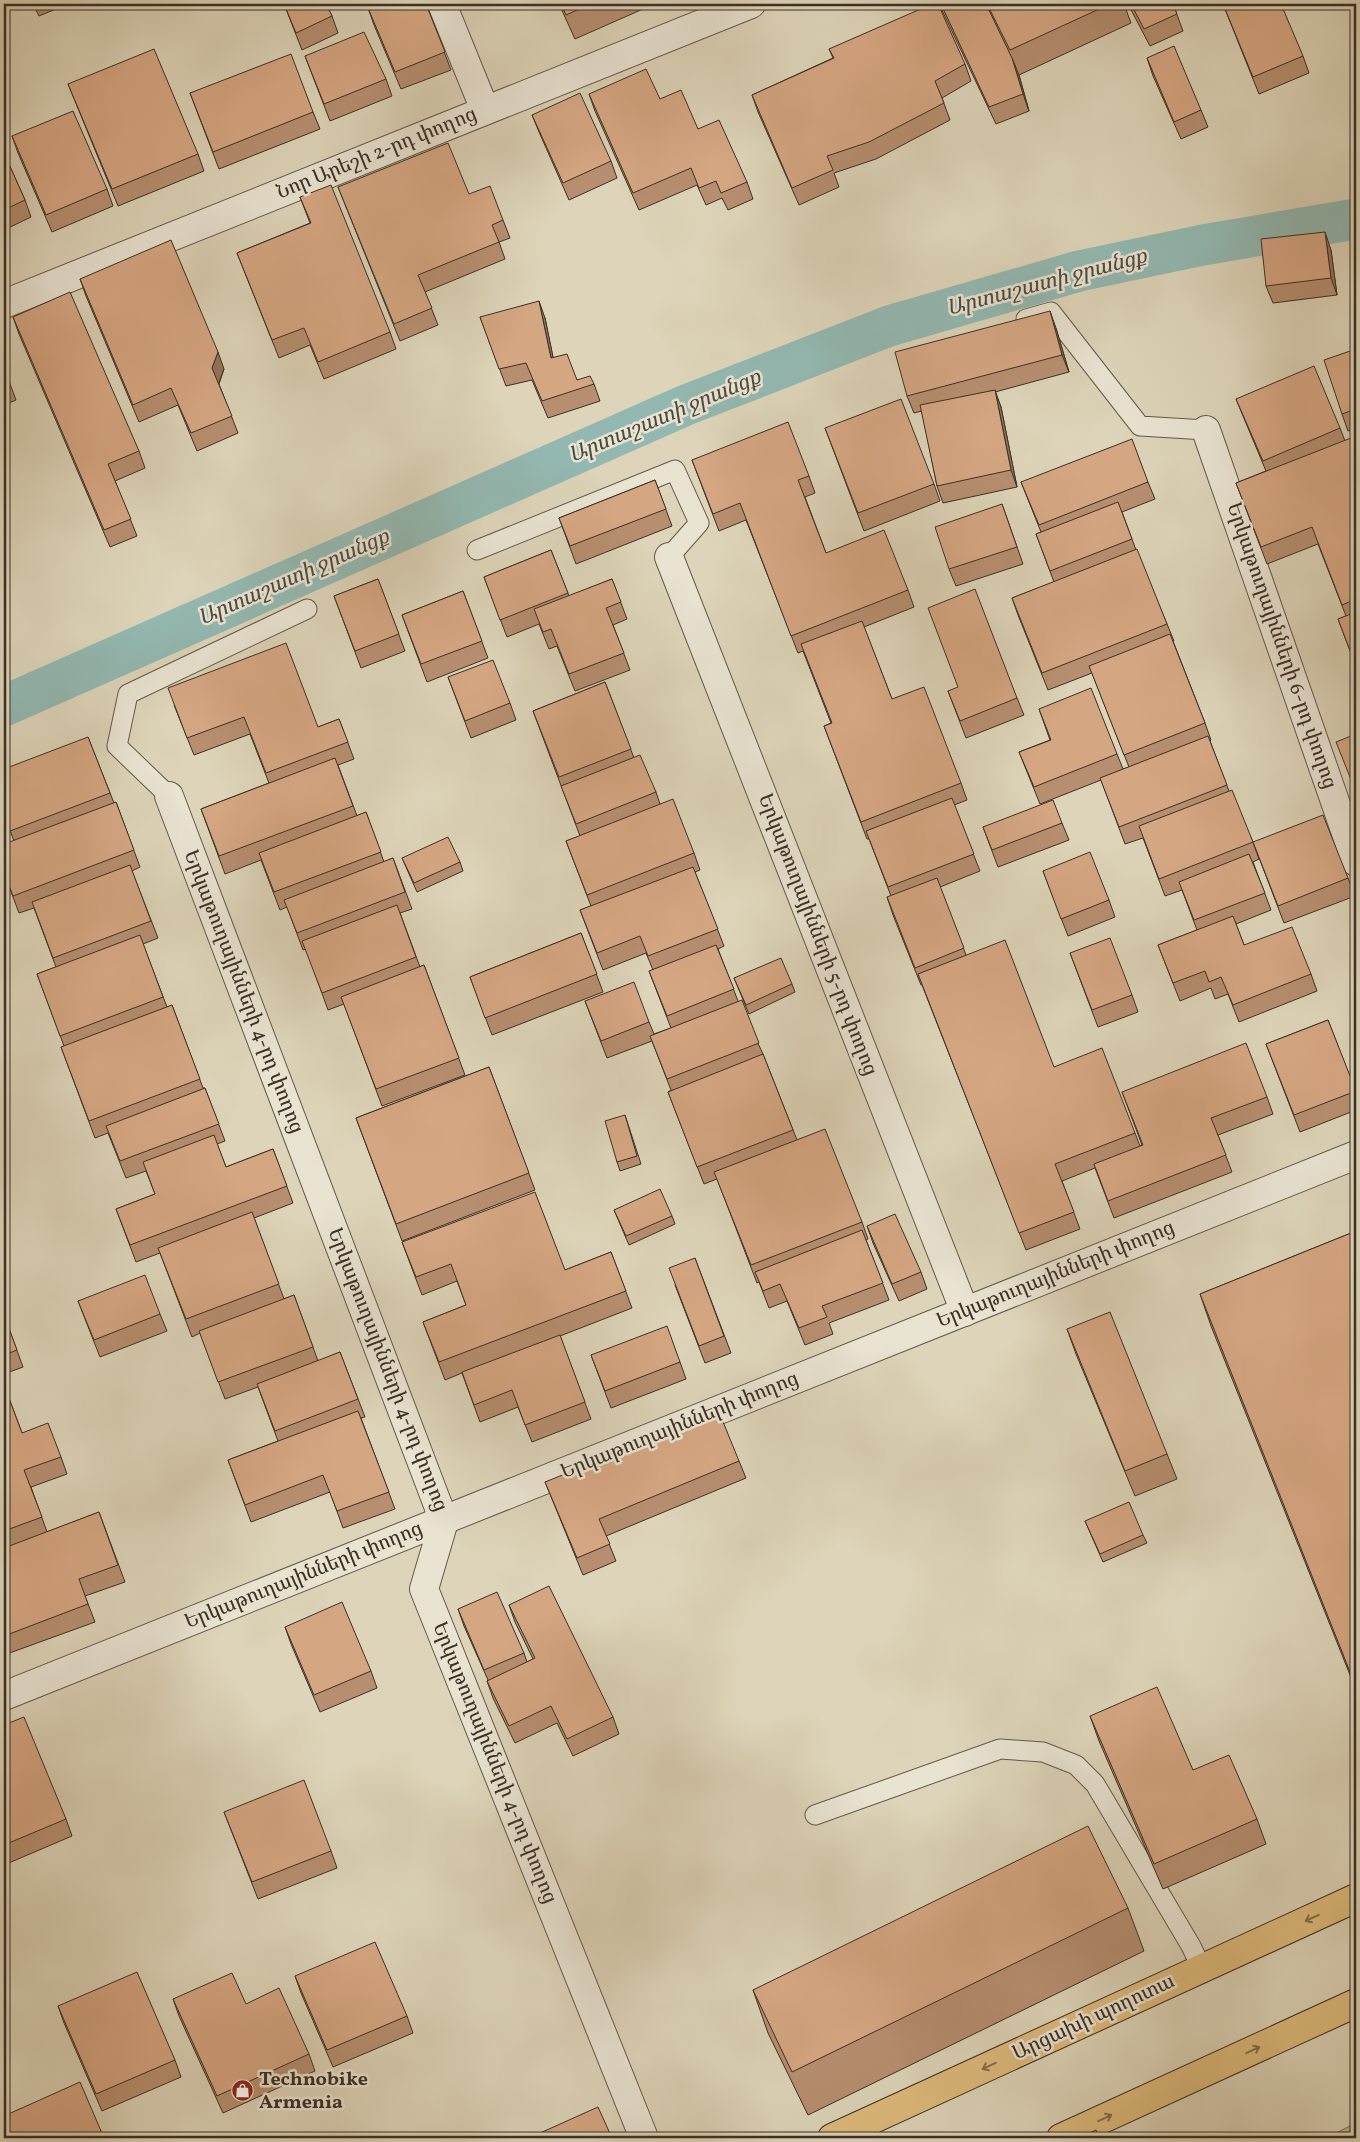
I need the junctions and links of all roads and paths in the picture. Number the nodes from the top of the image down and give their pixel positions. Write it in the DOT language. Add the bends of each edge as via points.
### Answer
graph roads {
  1 [pos="442,4"];
  2 [pos="751,4"];
  3 [pos="485,110"];
  4 [pos="4,304"];
  5 [pos="1013,322"];
  6 [pos="1206,430"];
  7 [pos="477,550"];
  8 [pos="669,557"];
  9 [pos="306,609"];
  10 [pos="169,796"];
  11 [pos="1356,862"];
  12 [pos="1356,1155"];
  13 [pos="965,1312"];
  14 [pos="444,1521"];
  15 [pos="4,1696"];
  16 [pos="815,1814"];
  17 [pos="1356,1898"];
  18 [pos="1202,1969"];
  19 [pos="1356,2003"];
  20 [pos="644,2138"];
  21 [pos="832,2138"];
  22 [pos="1061,2138"];
  1 -- 3 [label="street"];
  2 -- 3 [label="street, Նոր Արեշի 2-րդ փողոց"];
  3 -- 4 [label="street, Նոր Արեշի 2-րդ փողոց"];
  5 -- 6 [label="lane" via="1051,312 1140,426"];
  6 -- 11 [label="street, Երկաթուղայինների 6-րդ փողոց"];
  7 -- 8 [label="lane" via="675,470 699,523"];
  8 -- 13 [label="street, Երկաթուղայինների 5-րդ փողոց"];
  9 -- 10 [label="lane" via="128,694 117,746"];
  10 -- 14 [label="street, Երկաթուղայինների 4-րդ փողոց"];
  12 -- 13 [label="street, Երկաթուղայինների փողոց"];
  13 -- 14 [label="street, Երկաթուղայինների փողոց"];
  14 -- 15 [label="street, Երկաթուղայինների փողոց"];
  14 -- 20 [label="street, Երկաթուղայինների 4-րդ փողոց" via="424,1589"];
  16 -- 18 [label="lane" via="1000,1749 1043,1752 1076,1765 1095,1784"];
  17 -- 18 [label="main road, Արցախի պողոտա, one-way"];
  18 -- 21 [label="main road, Արցախի պողոտա, one-way"];
  22 -- 19 [label="main road, one-way"];
}
